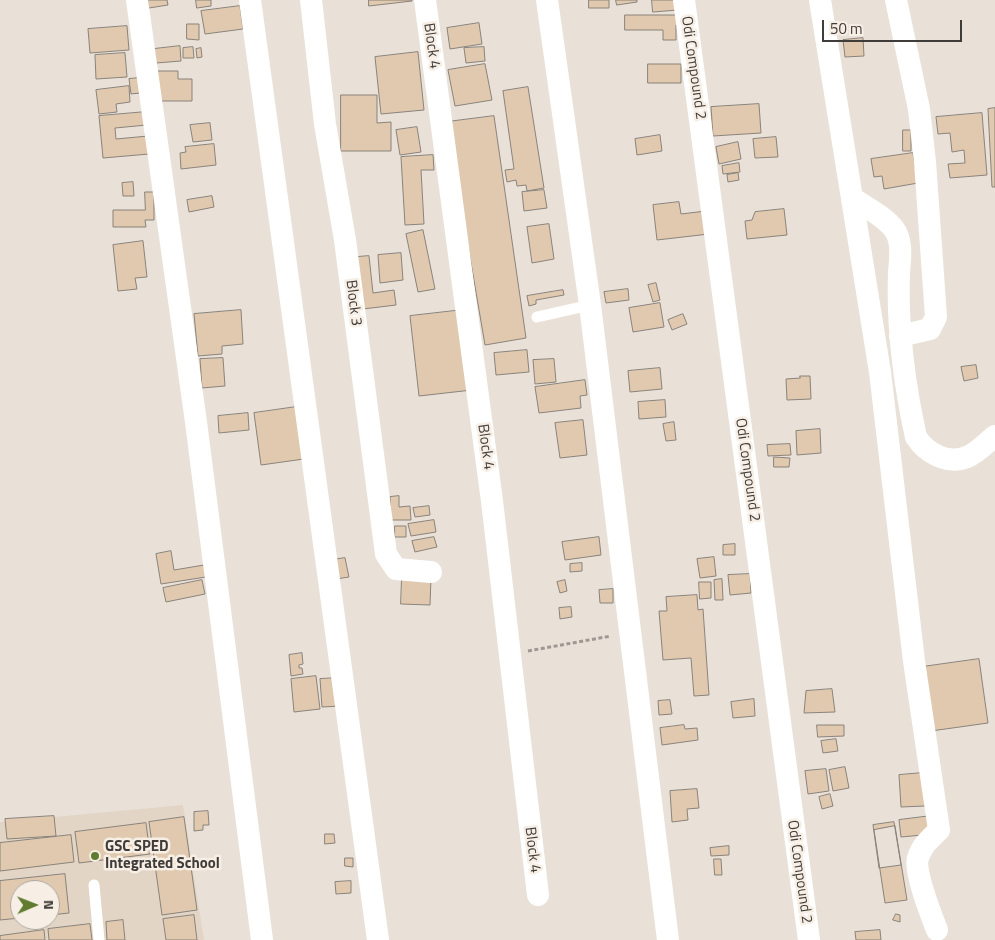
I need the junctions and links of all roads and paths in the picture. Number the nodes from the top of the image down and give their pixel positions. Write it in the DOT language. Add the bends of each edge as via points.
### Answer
graph roads {
  1 [pos="137,0"];
  2 [pos="250,0"];
  3 [pos="311,0"];
  4 [pos="425,0"];
  5 [pos="547,0"];
  6 [pos="684,0"];
  7 [pos="820,0"];
  8 [pos="896,0"];
  9 [pos="854,199"];
  10 [pos="867,287"];
  11 [pos="590,305"];
  12 [pos="898,312"];
  13 [pos="537,317"];
  14 [pos="900,336"];
  15 [pos="995,436"];
  16 [pos="431,572"];
  17 [pos="631,632"];
  18 [pos="509,655"];
  19 [pos="94,885"];
  20 [pos="538,896"];
  21 [pos="937,930"];
  22 [pos="99,940"];
  23 [pos="262,940"];
  24 [pos="378,940"];
  25 [pos="668,940"];
  26 [pos="808,940"];
  1 -- 23 [label="street" via="196,422"];
  2 -- 24 [label="street"];
  3 -- 16 [label="street, Block 3" via="325,124 345,240 386,554 396,569"];
  4 -- 18 [label="street, Block 4" via="492,501"];
  5 -- 11 [label="street"];
  6 -- 26 [label="street, Odi Compound 2"];
  7 -- 9 [label="street"];
  8 -- 14 [label="street" via="920,118 936,317 930,329"];
  9 -- 10 [label="street"];
  9 -- 12 [label="street" via="883,218 894,229 900,244"];
  10 -- 12 [label="street"];
  10 -- 21 [label="street" via="914,661 939,830 925,843 916,860"];
  11 -- 13 [label="lane"];
  11 -- 17 [label="street"];
  12 -- 14 [label="street"];
  14 -- 15 [label="street" via="910,410 916,437 923,448 956,460 967,457"];
  17 -- 18 [label="path"];
  17 -- 25 [label="street"];
  18 -- 20 [label="street, Block 4"];
  19 -- 22 [label="lane"];
}
